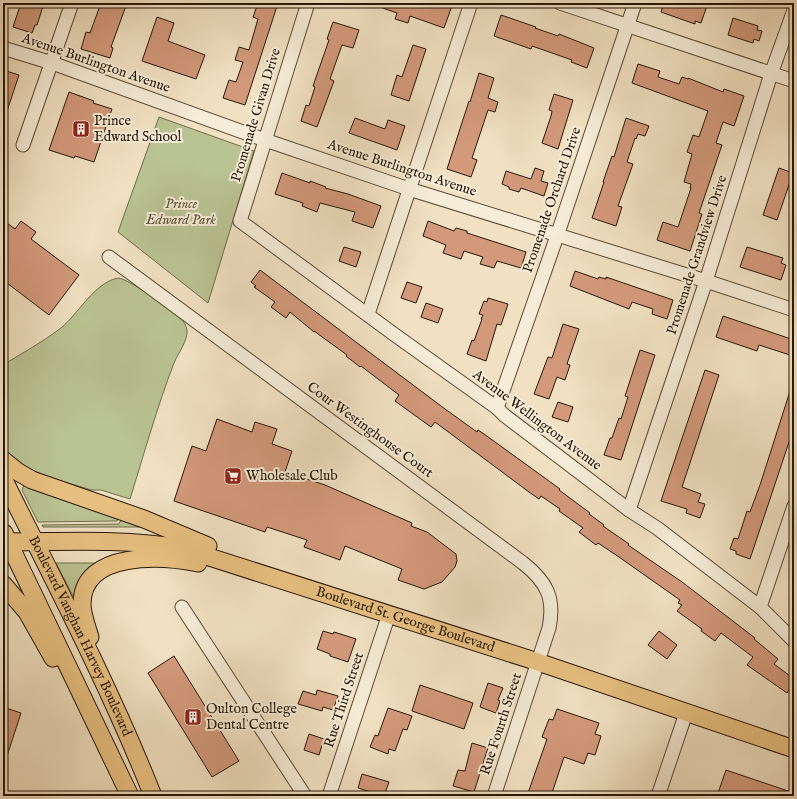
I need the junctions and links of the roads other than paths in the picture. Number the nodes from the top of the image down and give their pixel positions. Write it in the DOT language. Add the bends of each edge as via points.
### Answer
graph roads {
  1 [pos="72,3"];
  2 [pos="308,3"];
  3 [pos="471,3"];
  4 [pos="560,3"];
  5 [pos="635,3"];
  6 [pos="794,10"];
  7 [pos="627,25"];
  8 [pos="3,48"];
  9 [pos="52,63"];
  10 [pos="771,74"];
  11 [pos="794,81"];
  12 [pos="265,140"];
  13 [pos="23,145"];
  14 [pos="410,189"];
  15 [pos="254,231"];
  16 [pos="557,236"];
  17 [pos="108,257"];
  18 [pos="706,281"];
  19 [pos="794,310"];
  20 [pos="368,314"];
  21 [pos="497,408"];
  22 [pos="3,460"];
  23 [pos="3,478"];
  24 [pos="794,506"];
  25 [pos="629,510"];
  26 [pos="5,538"];
  27 [pos="35,542"];
  28 [pos="3,584"];
  29 [pos="306,587"];
  30 [pos="182,607"];
  31 [pos="760,607"];
  32 [pos="389,614"];
  33 [pos="794,641"];
  34 [pos="538,662"];
  35 [pos="101,676"];
  36 [pos="686,713"];
  37 [pos="794,749"];
  38 [pos="118,769"];
  39 [pos="130,796"];
  40 [pos="153,796"];
  41 [pos="305,796"];
  42 [pos="329,796"];
  43 [pos="494,796"];
  44 [pos="658,796"];
  1 -- 9 [label="street"];
  2 -- 12 [label="street, Promenade Givan Drive"];
  3 -- 14 [label="street"];
  4 -- 7 [label="street"];
  5 -- 7 [label="street, Promenade Orchard Drive"];
  6 -- 10 [label="street, Promenade Grandview Drive"];
  7 -- 10 [label="street"];
  7 -- 16 [label="street, Promenade Orchard Drive"];
  8 -- 9 [label="street, Avenue Burlington Avenue"];
  9 -- 12 [label="street, Avenue Burlington Avenue"];
  9 -- 13 [label="street"];
  10 -- 11 [label="street"];
  10 -- 18 [label="street, Promenade Grandview Drive"];
  12 -- 14 [label="street, Avenue Burlington Avenue"];
  12 -- 15 [label="street, Promenade Givan Drive" via="240,221"];
  14 -- 16 [label="street, Avenue Burlington Avenue"];
  14 -- 20 [label="street"];
  15 -- 20 [label="street, Avenue Wellington Avenue"];
  16 -- 18 [label="street, Avenue Burlington Avenue"];
  16 -- 21 [label="street, Promenade Orchard Drive"];
  17 -- 34 [label="street, Cour Westinghouse Court" via="532,570 545,584 551,602 550,620"];
  18 -- 19 [label="street, Avenue Burlington Avenue"];
  18 -- 25 [label="street, Promenade Grandview Drive"];
  20 -- 21 [label="street, Avenue Wellington Avenue"];
  21 -- 25 [label="street, Avenue Wellington Avenue"];
  22 -- 29 [label="main road" via="32,480 144,519"];
  23 -- 27 [label="main road, Boulevard Vaughan Harvey Boulevard"];
  24 -- 31 [label="street"];
  25 -- 31 [label="street, Avenue Wellington Avenue" via="657,528"];
  26 -- 27 [label="main road, Boulevard St. George Boulevard"];
  26 -- 38 [label="main road, Boulevard Vaughan Harvey Boulevard"];
  27 -- 29 [label="main road, Boulevard St. George Boulevard" via="160,544 193,551"];
  27 -- 35 [label="main road, Boulevard Vaughan Harvey Boulevard"];
  28 -- 38 [label="main road" via="27,612"];
  29 -- 32 [label="main road, Boulevard St. George Boulevard"];
  29 -- 35 [label="main road" via="174,559 136,559 112,564 90,580 82,604"];
  30 -- 41 [label="street"];
  31 -- 33 [label="street, Avenue Wellington Avenue"];
  32 -- 34 [label="main road, Boulevard St. George Boulevard"];
  32 -- 42 [label="street, Rue Third Street"];
  34 -- 36 [label="main road, Boulevard St. George Boulevard"];
  34 -- 43 [label="street, Rue Fourth Street"];
  35 -- 40 [label="main road, Boulevard Vaughan Harvey Boulevard"];
  36 -- 37 [label="main road, Boulevard St. George Boulevard"];
  36 -- 44 [label="street"];
  38 -- 39 [label="main road, Boulevard Vaughan Harvey Boulevard"];
}
